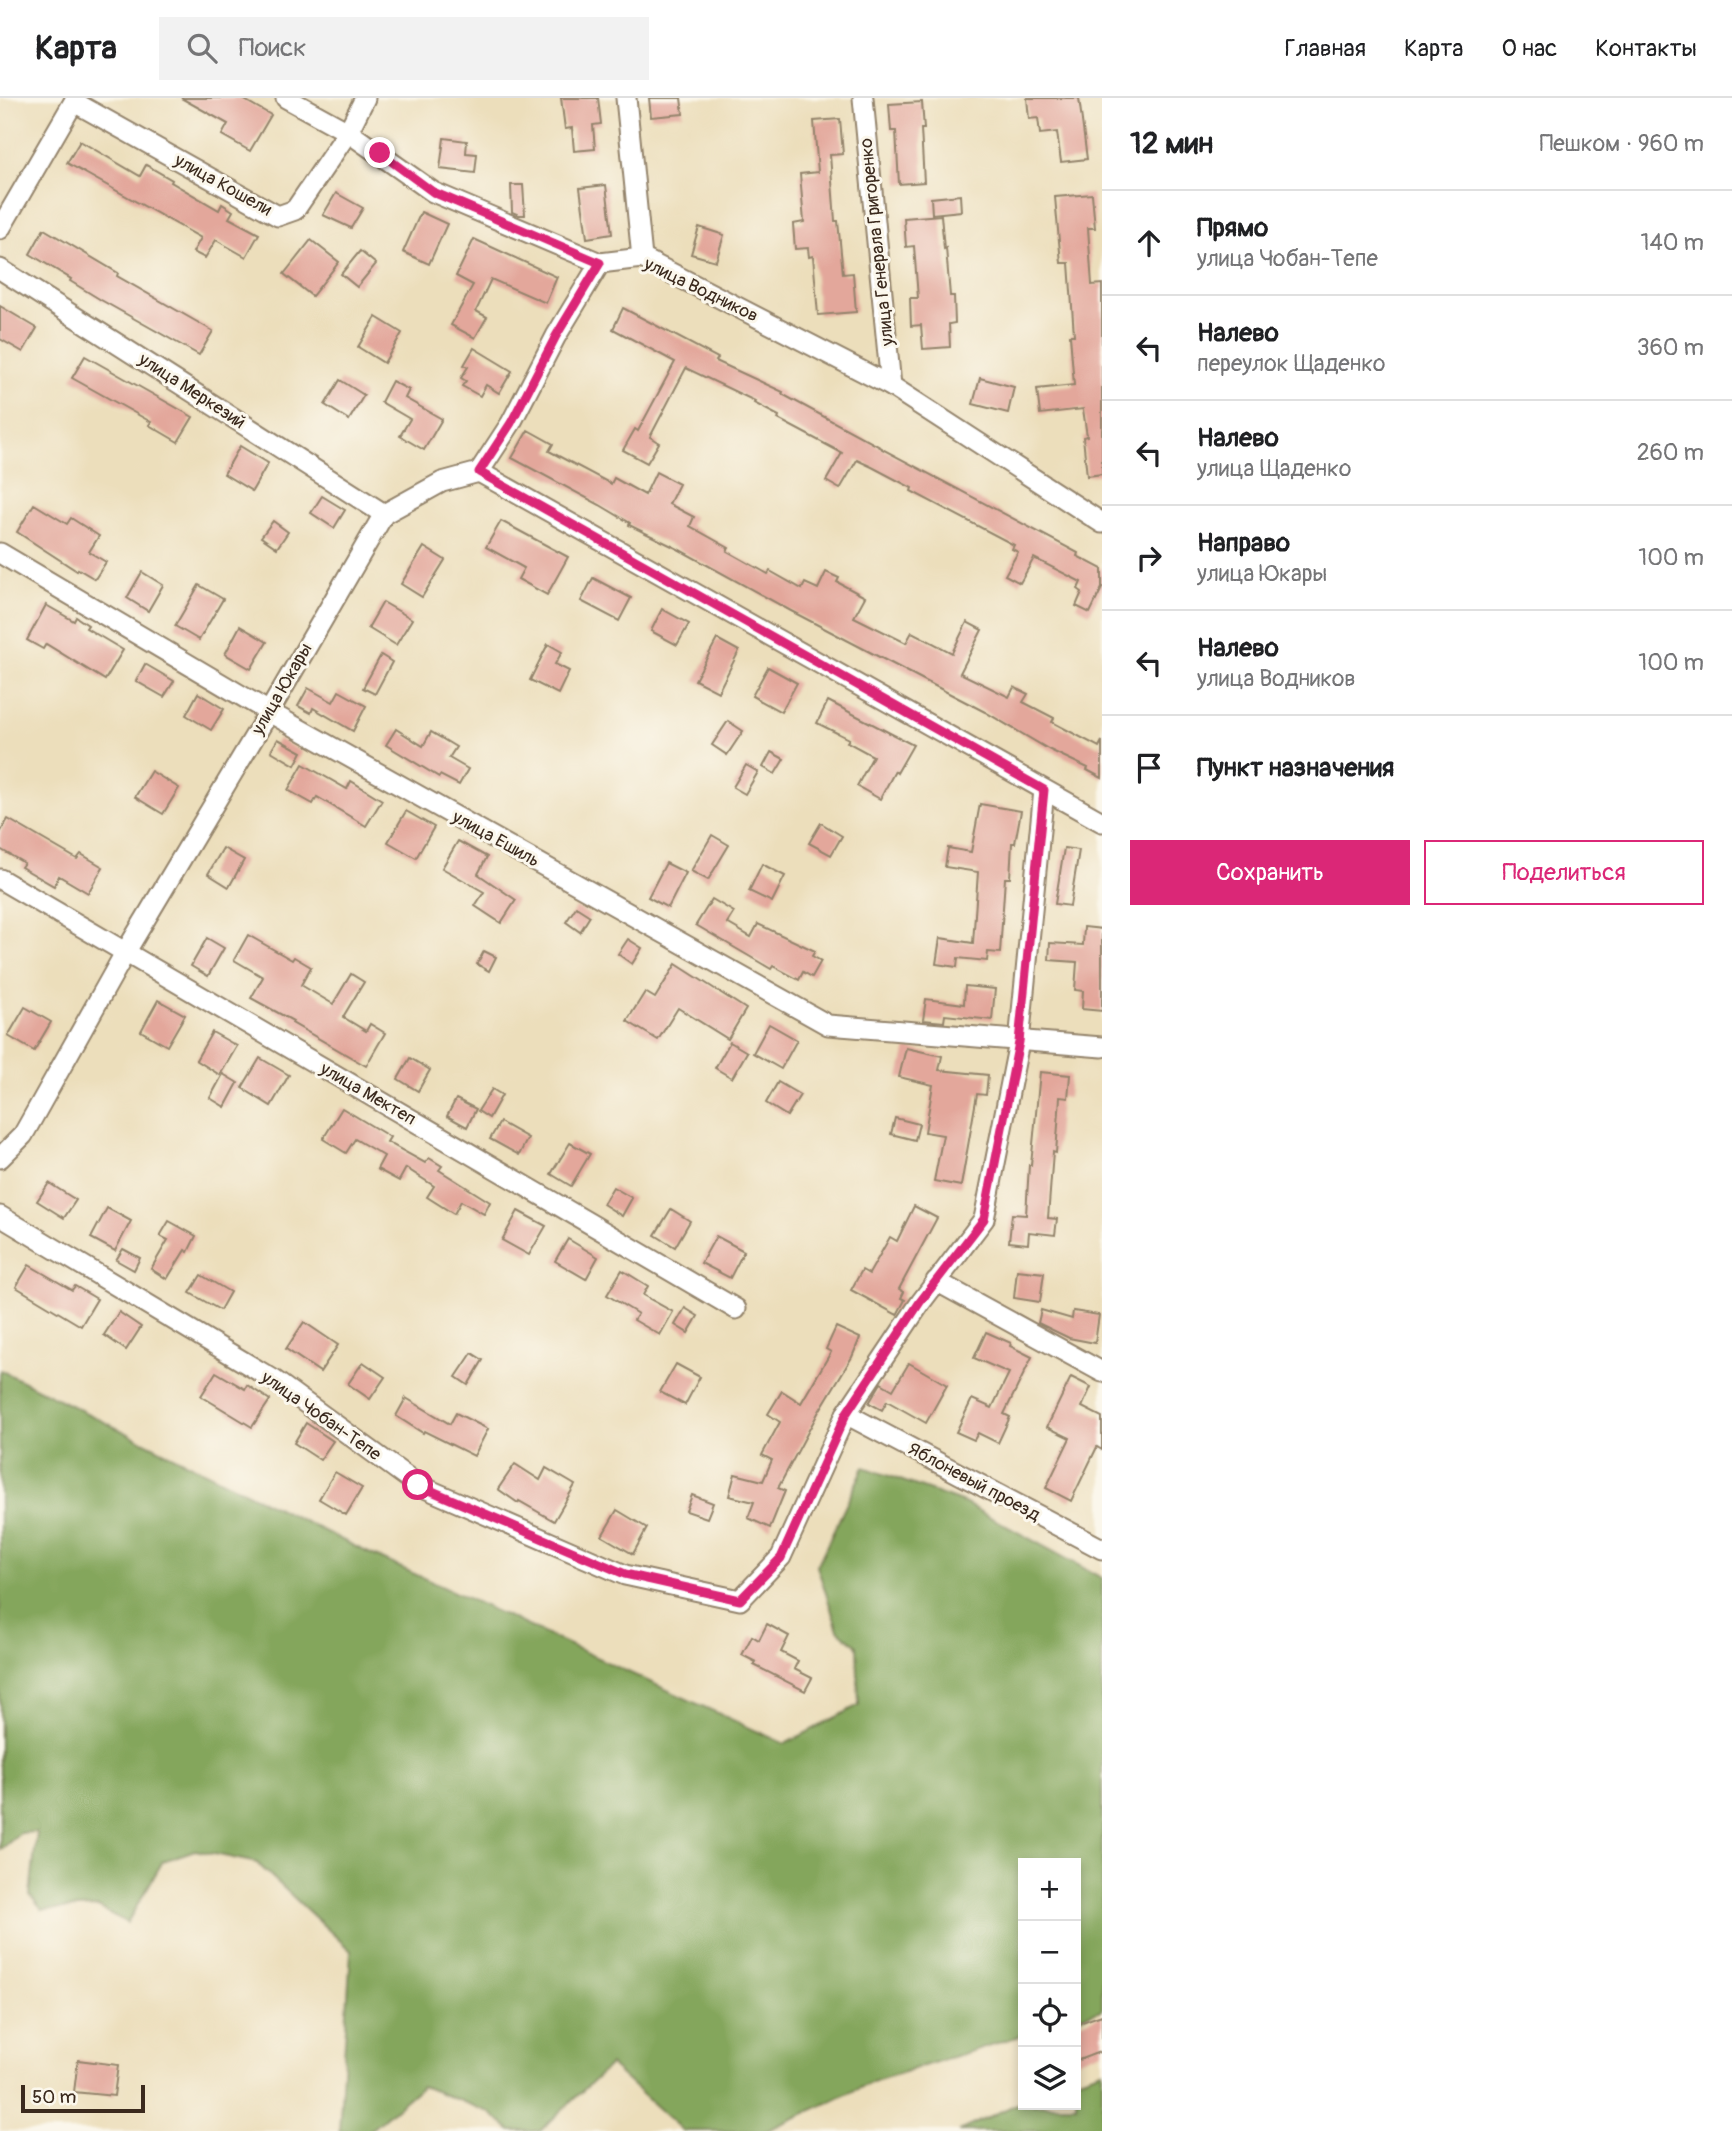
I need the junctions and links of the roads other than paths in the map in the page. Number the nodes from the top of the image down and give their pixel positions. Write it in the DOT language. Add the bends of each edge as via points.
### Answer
graph roads {
  1 [pos="286,98"];
  2 [pos="365,98"];
  3 [pos="626,98"];
  4 [pos="863,98"];
  5 [pos="75,100"];
  6 [pos="348,132"];
  7 [pos="0,229"];
  8 [pos="642,258"];
  9 [pos="600,263"];
  10 [pos="0,269"];
  11 [pos="891,386"];
  12 [pos="479,472"];
  13 [pos="384,514"];
  14 [pos="1102,523"];
  15 [pos="0,553"];
  16 [pos="269,712"];
  17 [pos="1044,790"];
  18 [pos="1102,822"];
  19 [pos="0,879"];
  20 [pos="125,953"];
  21 [pos="1019,1042"];
  22 [pos="1102,1047"];
  23 [pos="0,1158"];
  24 [pos="0,1216"];
  25 [pos="936,1281"];
  26 [pos="736,1308"];
  27 [pos="1102,1372"];
  28 [pos="846,1414"];
  29 [pos="1102,1549"];
  1 -- 6 [label="street, улица Водников"];
  2 -- 6 [label="street, улица Кошели"];
  3 -- 8 [label="street"];
  4 -- 11 [label="street, улица Генерала Григоренко"];
  5 -- 6 [label="street, улица Кошели" via="278,216 295,210"];
  5 -- 7 [label="street"];
  6 -- 9 [label="street, улица Водников" via="433,192"];
  8 -- 9 [label="street, улица Водников"];
  8 -- 11 [label="street, улица Водников"];
  9 -- 12 [label="street"];
  10 -- 13 [label="street, улица Меркезий"];
  11 -- 14 [label="street, улица Водников"];
  12 -- 13 [label="street" via="442,482"];
  12 -- 17 [label="street"];
  13 -- 16 [label="street, улица Юкары"];
  15 -- 16 [label="street, улица Ешиль"];
  16 -- 20 [label="street, улица Юкары"];
  16 -- 21 [label="street, улица Ешиль" via="828,1025"];
  17 -- 18 [label="street"];
  17 -- 21 [label="street"];
  19 -- 20 [label="street, улица Мектеп"];
  20 -- 23 [label="street, улица Юкары" via="23,1135"];
  20 -- 26 [label="street, улица Мектеп"];
  21 -- 22 [label="street, улица Ешиль"];
  21 -- 25 [label="street" via="984,1219"];
  24 -- 28 [label="street, улица Чобан-Тепе" via="274,1380 418,1485 625,1574 740,1600 781,1558"];
  25 -- 27 [label="street"];
  25 -- 28 [label="street"];
  28 -- 29 [label="street, Яблоневый проезд"];
}
